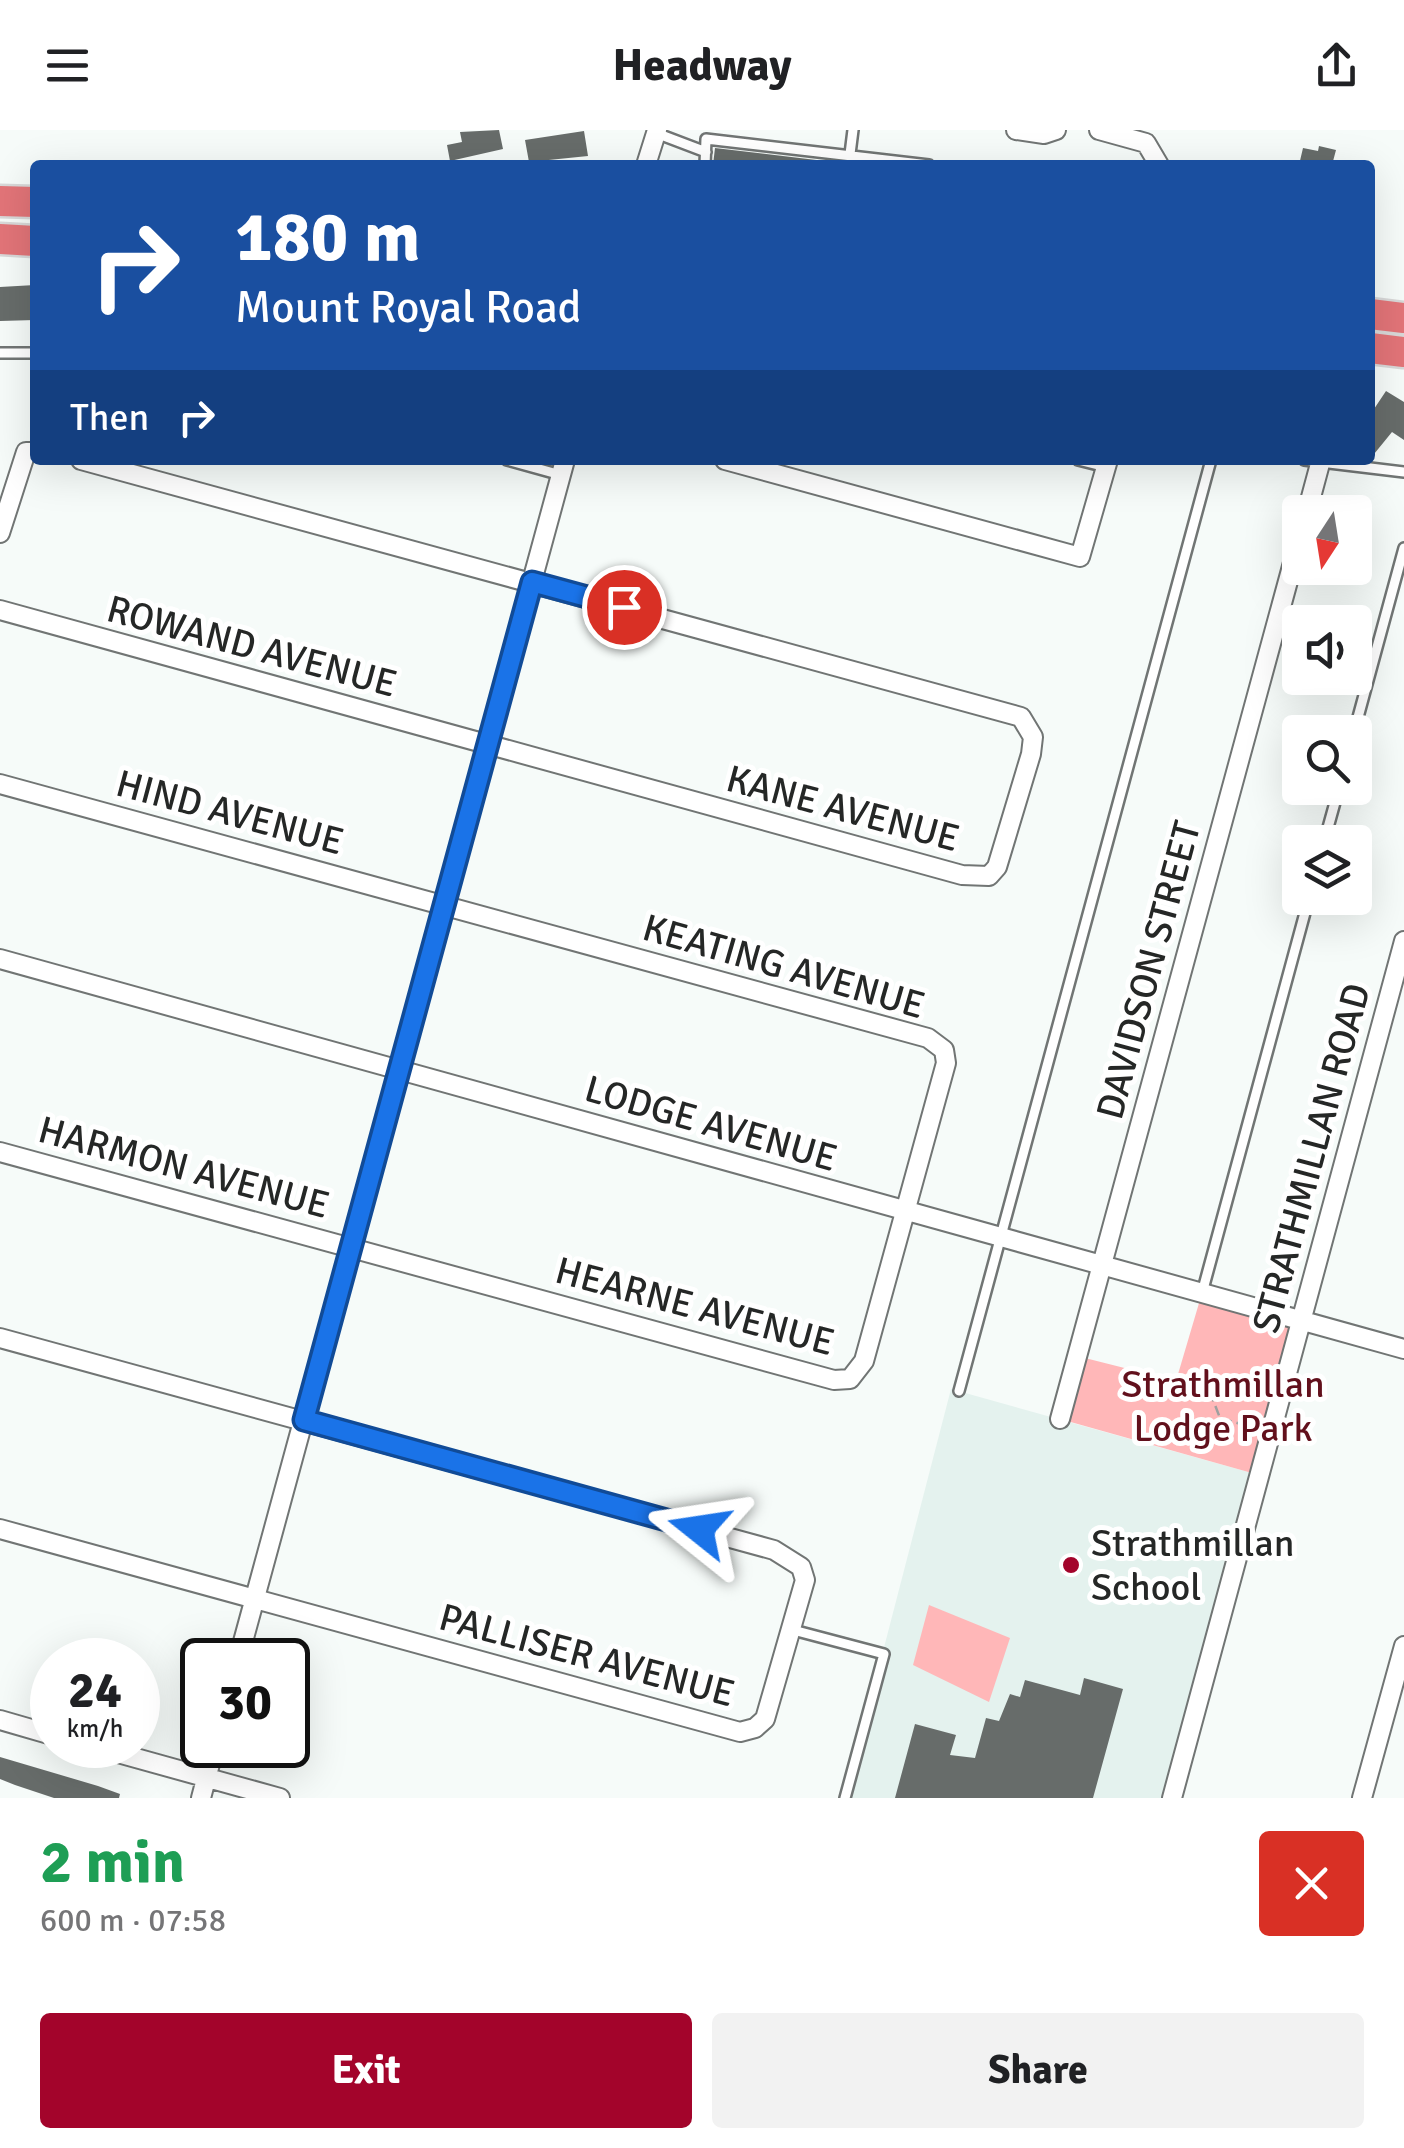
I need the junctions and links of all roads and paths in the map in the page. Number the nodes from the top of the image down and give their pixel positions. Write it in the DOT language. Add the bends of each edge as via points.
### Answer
graph roads {
  1 [pos="852,130"];
  2 [pos="1016,130"];
  3 [pos="1056,130"];
  4 [pos="1100,130"];
  5 [pos="656,132"];
  6 [pos="706,152"];
  7 [pos="850,154"];
  8 [pos="648,160"];
  9 [pos="705,160"];
  10 [pos="893,160"];
  11 [pos="1156,160"];
  12 [pos="0,201"];
  13 [pos="30,202"];
  14 [pos="0,239"];
  15 [pos="30,240"];
  16 [pos="1375,315"];
  17 [pos="1404,318"];
  18 [pos="1375,349"];
  19 [pos="1404,352"];
  20 [pos="0,353"];
  21 [pos="30,353"];
  22 [pos="30,452"];
  23 [pos="100,465"];
  24 [pos="744,465"];
  25 [pos="1107,465"];
  26 [pos="1210,465"];
  27 [pos="1314,465"];
  28 [pos="1347,465"];
  29 [pos="563,467"];
  30 [pos="1404,472"];
  31 [pos="1310,495"];
  32 [pos="0,533"];
  33 [pos="1404,548"];
  34 [pos="532,582"];
  35 [pos="1287,585"];
  36 [pos="0,610"];
  37 [pos="1359,715"];
  38 [pos="488,743"];
  39 [pos="0,784"];
  40 [pos="444,904"];
  41 [pos="1304,915"];
  42 [pos="1404,941"];
  43 [pos="0,959"];
  44 [pos="398,1070"];
  45 [pos="0,1152"];
  46 [pos="906,1211"];
  47 [pos="1000,1236"];
  48 [pos="350,1245"];
  49 [pos="1102,1264"];
  50 [pos="1202,1292"];
  51 [pos="1301,1320"];
  52 [pos="0,1338"];
  53 [pos="1404,1348"];
  54 [pos="958,1391"];
  55 [pos="1210,1392"];
  56 [pos="304,1420"];
  57 [pos="1060,1420"];
  58 [pos="1251,1427"];
  59 [pos="0,1529"];
  60 [pos="255,1597"];
  61 [pos="793,1630"];
  62 [pos="244,1638"];
  63 [pos="1404,1646"];
  64 [pos="0,1720"];
  65 [pos="1383,1720"];
  66 [pos="1404,1726"];
  67 [pos="30,1729"];
  68 [pos="160,1765"];
  69 [pos="209,1768"];
  70 [pos="207,1778"];
  71 [pos="202,1798"];
  72 [pos="280,1798"];
  73 [pos="845,1798"];
  74 [pos="1172,1798"];
  75 [pos="1362,1798"];
  1 -- 7 [label="lane"];
  2 -- 3 [label="street"];
  4 -- 11 [label="street" via="1146,143"];
  5 -- 6 [label="lane"];
  5 -- 8 [label="street"];
  6 -- 7 [label="lane" via="706,139"];
  6 -- 9 [label="lane"];
  7 -- 10 [label="lane"];
  12 -- 13 [label="highway"];
  14 -- 15 [label="highway"];
  16 -- 17 [label="highway"];
  18 -- 19 [label="highway"];
  20 -- 21 [label="lane"];
  22 -- 32 [label="street" via="18,465"];
  23 -- 34 [label="street"];
  24 -- 25 [label="street" via="1080,558"];
  26 -- 47 [label="lane"];
  27 -- 31 [label="street"];
  28 -- 30 [label="lane"];
  29 -- 34 [label="street"];
  33 -- 37 [label="lane"];
  34 -- 38 [label="street"];
  34 -- 38 [label="street, KANE AVENUE" via="1021,717 1034,737 1031,754 997,867 976,877"];
  35 -- 49 [label="street, DAVIDSON STREET"];
  36 -- 38 [label="street, ROWAND AVENUE"];
  38 -- 40 [label="street"];
  39 -- 40 [label="street, HIND AVENUE"];
  40 -- 44 [label="street"];
  40 -- 46 [label="street, KEATING AVENUE" via="928,1038 944,1050 946,1063"];
  41 -- 50 [label="lane"];
  42 -- 51 [label="street, STRATHMILLAN ROAD"];
  43 -- 44 [label="street, LODGE AVENUE"];
  44 -- 46 [label="street, LODGE AVENUE"];
  44 -- 48 [label="street"];
  45 -- 48 [label="street, HARMON AVENUE"];
  46 -- 47 [label="street, LODGE AVENUE"];
  46 -- 48 [label="street, HEARNE AVENUE" via="860,1371 834,1380"];
  47 -- 49 [label="street, LODGE AVENUE"];
  47 -- 54 [label="lane"];
  48 -- 56 [label="street"];
  49 -- 50 [label="street, LODGE AVENUE"];
  49 -- 57 [label="street, DAVIDSON STREET"];
  50 -- 51 [label="street, LODGE AVENUE"];
  51 -- 53 [label="street, LODGE AVENUE"];
  51 -- 74 [label="street, STRATHMILLAN ROAD"];
  52 -- 56 [label="street"];
  55 -- 58 [label="path" via="1220,1418"];
  56 -- 60 [label="street"];
  56 -- 61 [label="street, PALLISER AVENUE" via="774,1550 801,1566 805,1580"];
  59 -- 60 [label="street, PALLISER AVENUE"];
  60 -- 61 [label="street, PALLISER AVENUE" via="740,1732 766,1719"];
  60 -- 62 [label="street"];
  61 -- 73 [label="lane" via="884,1654"];
  63 -- 65 [label="street"];
  64 -- 67 [label="street"];
  65 -- 66 [label="street"];
  65 -- 75 [label="street"];
  68 -- 70 [label="street"];
  69 -- 70 [label="street"];
  70 -- 71 [label="street"];
  70 -- 72 [label="street"];
}
